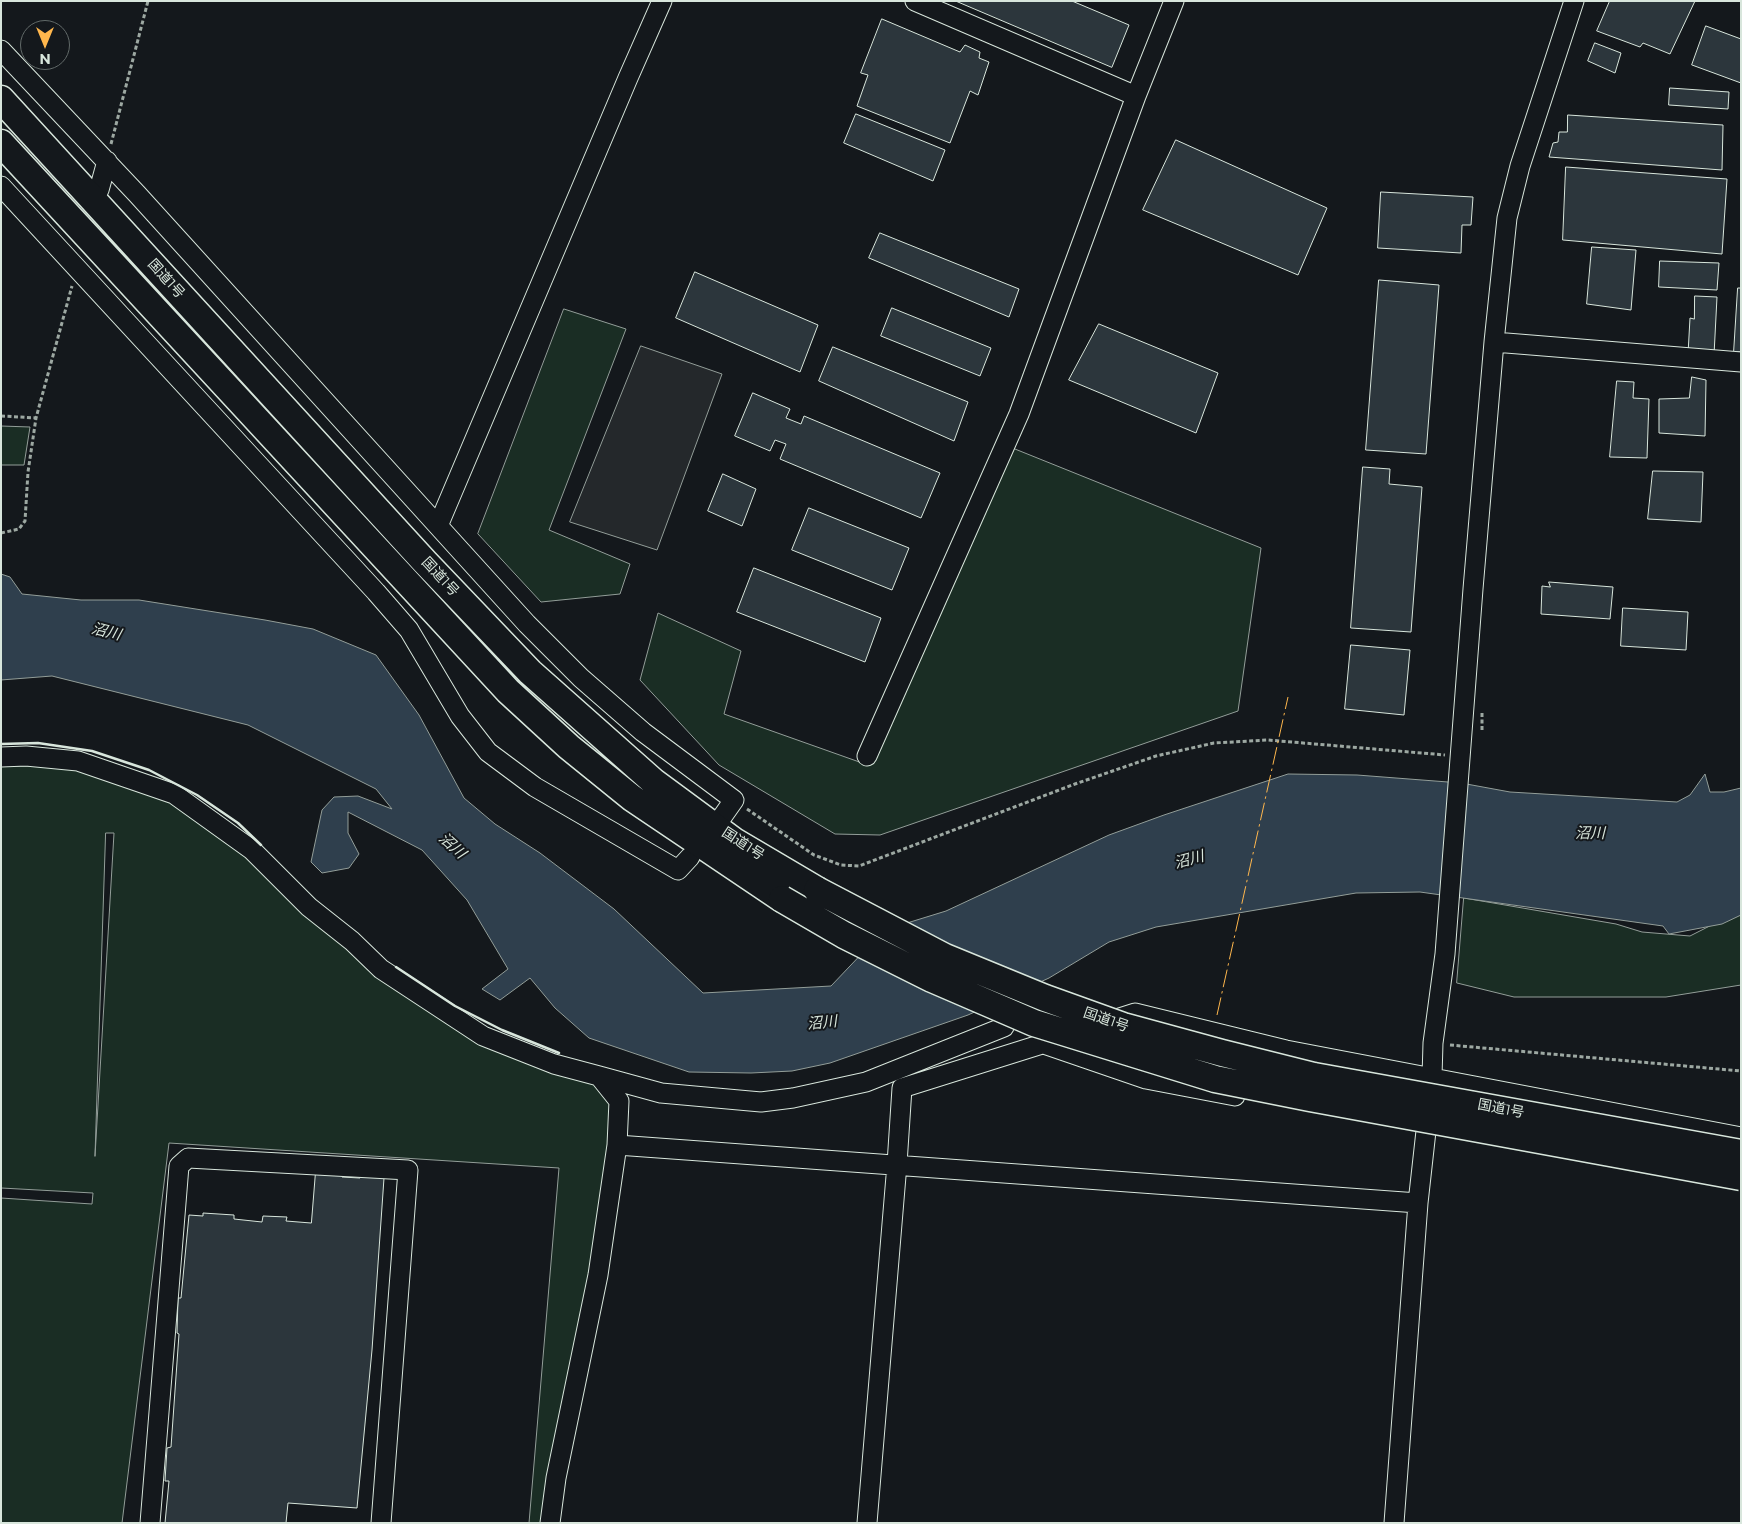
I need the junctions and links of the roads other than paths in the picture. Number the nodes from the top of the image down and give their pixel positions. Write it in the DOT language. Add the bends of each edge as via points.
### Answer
graph roads {
  1 [pos="662,1"];
  2 [pos="915,1"];
  3 [pos="1174,1"];
  4 [pos="1574,1"];
  5 [pos="1,50"];
  6 [pos="1136,96"];
  7 [pos="1,99"];
  8 [pos="1,143"];
  9 [pos="107,162"];
  10 [pos="1,186"];
  11 [pos="99,190"];
  12 [pos="1494,342"];
  13 [pos="1741,362"];
  14 [pos="438,526"];
  15 [pos="1,756"];
  16 [pos="866,756"];
  17 [pos="722,817"];
  18 [pos="690,857"];
  19 [pos="1004,1027"];
  20 [pos="1044,1044"];
  21 [pos="599,1076"];
  22 [pos="1432,1077"];
  23 [pos="1425,1130"];
  24 [pos="1741,1137"];
  25 [pos="617,1145"];
  26 [pos="1741,1153"];
  27 [pos="897,1164"];
  28 [pos="1741,1177"];
  29 [pos="1741,1189"];
  30 [pos="1418,1203"];
  31 [pos="150,1523"];
  32 [pos="381,1523"];
  33 [pos="550,1523"];
  34 [pos="867,1523"];
  35 [pos="1394,1523"];
  1 -- 14 [label="street"];
  2 -- 6 [label="street"];
  3 -- 6 [label="street"];
  4 -- 12 [label="street" via="1520,166 1508,218"];
  5 -- 9 [label="street"];
  6 -- 16 [label="street" via="1019,414"];
  7 -- 26 [label="highway, 国道1号, bridge" via="425,562 530,672 654,782 734,841 817,890 946,957 1123,1026 1314,1076"];
  8 -- 28 [label="highway, 国道1号, bridge" via="508,691 569,747 632,798 782,899 932,979 1034,1023 1215,1079"];
  9 -- 11 [label="street"];
  9 -- 14 [label="street"];
  10 -- 18 [label="street" via="80,260 409,630 460,716 488,752 535,787 678,870"];
  12 -- 13 [label="street"];
  12 -- 22 [label="street" via="1445,954 1433,1043"];
  14 -- 17 [label="street" via="581,678 643,732 734,800"];
  15 -- 21 [label="street" via="78,761 174,794 252,850 309,906 381,969 483,1036 554,1064"];
  19 -- 21 [label="street" via="866,1082 761,1102 661,1092"];
  20 -- 22 [label="street" via="1135,1013 1286,1050"];
  20 -- 23 [label="street" via="1146,1079"];
  20 -- 27 [label="street" via="902,1088"];
  21 -- 25 [label="street" via="619,1101"];
  22 -- 23 [label="street"];
  22 -- 24 [label="street"];
  23 -- 29 [label="street"];
  23 -- 30 [label="street"];
  25 -- 27 [label="street"];
  25 -- 33 [label="street" via="598,1275 556,1478"];
  27 -- 30 [label="street"];
  27 -- 34 [label="street"];
  30 -- 35 [label="street"];
  31 -- 32 [label="street" via="179,1166 188,1158 408,1170"];
}
